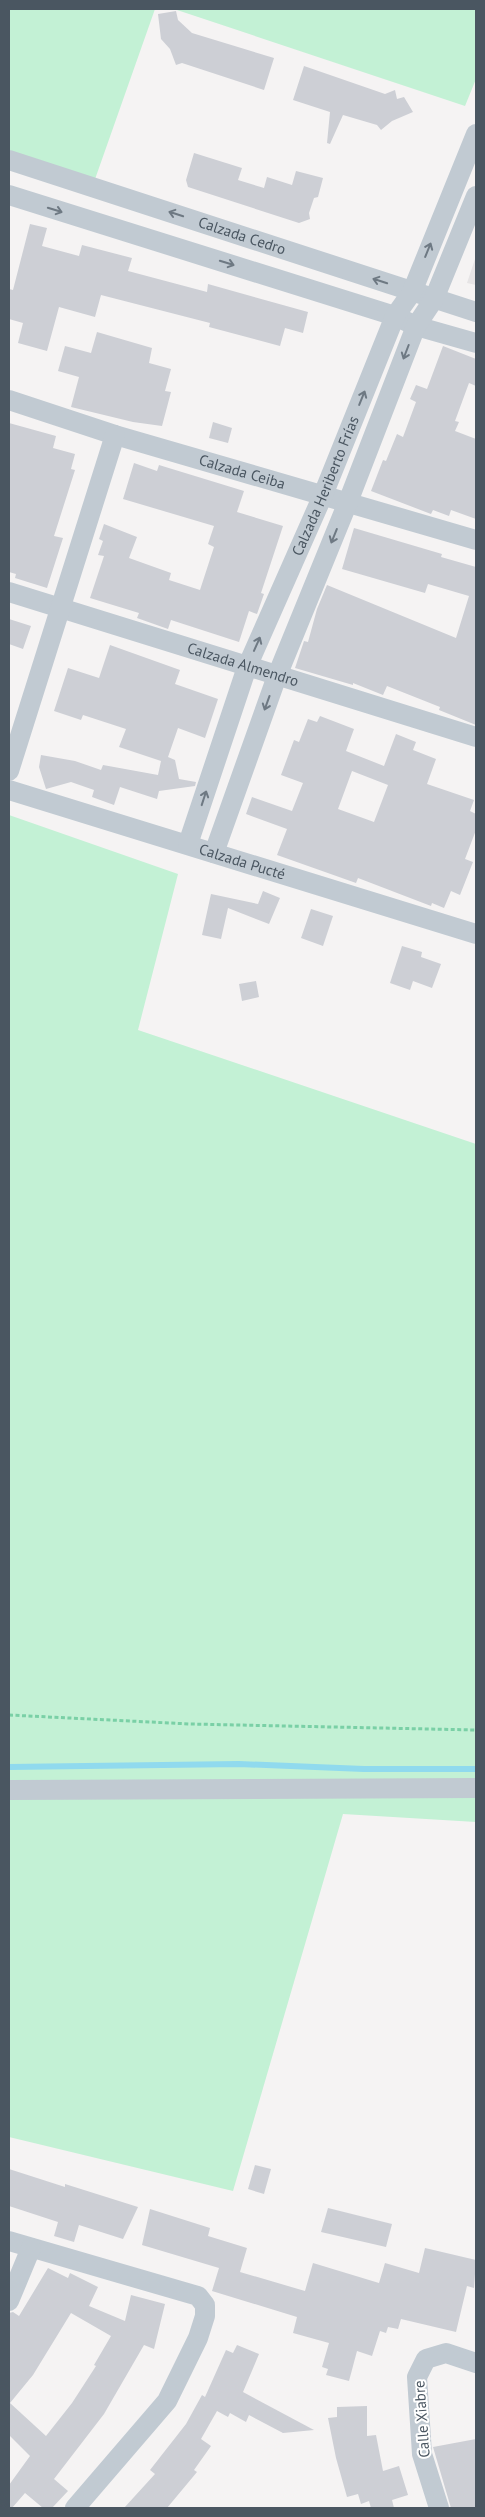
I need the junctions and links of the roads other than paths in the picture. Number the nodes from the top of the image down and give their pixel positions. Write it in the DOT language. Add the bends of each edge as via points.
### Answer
graph roads {
  1 [pos="476,134"];
  2 [pos="9,160"];
  3 [pos="9,195"];
  4 [pos="476,196"];
  5 [pos="412,292"];
  6 [pos="434,299"];
  7 [pos="476,312"];
  8 [pos="395,316"];
  9 [pos="416,326"];
  10 [pos="476,343"];
  11 [pos="9,400"];
  12 [pos="115,435"];
  13 [pos="322,496"];
  14 [pos="348,502"];
  15 [pos="476,540"];
  16 [pos="9,592"];
  17 [pos="59,607"];
  18 [pos="247,667"];
  19 [pos="277,676"];
  20 [pos="476,737"];
  21 [pos="9,771"];
  22 [pos="9,790"];
  23 [pos="188,844"];
  24 [pos="214,853"];
  25 [pos="476,934"];
  26 [pos="476,1788"];
  27 [pos="9,1790"];
  28 [pos="9,2241"];
  29 [pos="31,2248"];
  30 [pos="9,2301"];
  31 [pos="476,2363"];
  32 [pos="75,2508"];
  33 [pos="439,2508"];
  5 -- 1 [label="street, Calzada Heriberto Frías, one-way"];
  5 -- 2 [label="street, Calzada Cedro, one-way"];
  3 -- 8 [label="street, Calzada Cedro, one-way"];
  4 -- 6 [label="street, Calzada Heriberto Frías"];
  5 -- 6 [label="street, Calzada Cedro"];
  5 -- 8 [label="street, Calzada Heriberto Frías"];
  6 -- 7 [label="street, Calzada Cedro"];
  6 -- 9 [label="street, Calzada Heriberto Frías"];
  8 -- 9 [label="street, Calzada Cedro"];
  13 -- 8 [label="street, Calzada Heriberto Frías, one-way"];
  9 -- 10 [label="street, Calzada Cedro"];
  9 -- 14 [label="street, Calzada Heriberto Frías, one-way"];
  11 -- 12 [label="street, Calzada Ceiba"];
  12 -- 13 [label="street, Calzada Ceiba"];
  12 -- 17 [label="street"];
  13 -- 14 [label="street, Calzada Ceiba"];
  18 -- 13 [label="street, Calzada Heriberto Frías, one-way"];
  14 -- 15 [label="street, Calzada Ceiba"];
  14 -- 19 [label="street, Calzada Heriberto Frías, one-way"];
  16 -- 17 [label="street, Calzada Almendro"];
  17 -- 18 [label="street, Calzada Almendro"];
  17 -- 21 [label="street"];
  18 -- 19 [label="street, Calzada Almendro"];
  23 -- 18 [label="street, Calzada Heriberto Frías, one-way"];
  19 -- 20 [label="street, Calzada Almendro"];
  19 -- 24 [label="street, Calzada Heriberto Frías, one-way"];
  22 -- 23 [label="street, Calzada Pucté"];
  23 -- 24 [label="street, Calzada Pucté"];
  24 -- 25 [label="street, Calzada Pucté"];
  26 -- 27 [label="street"];
  28 -- 29 [label="street"];
  29 -- 30 [label="street"];
  29 -- 32 [label="street" via="198,2296 205,2306 198,2338 168,2401"];
  31 -- 33 [label="street, Calle Xiabre" via="446,2353 426,2359 418,2376 422,2454"];
}
